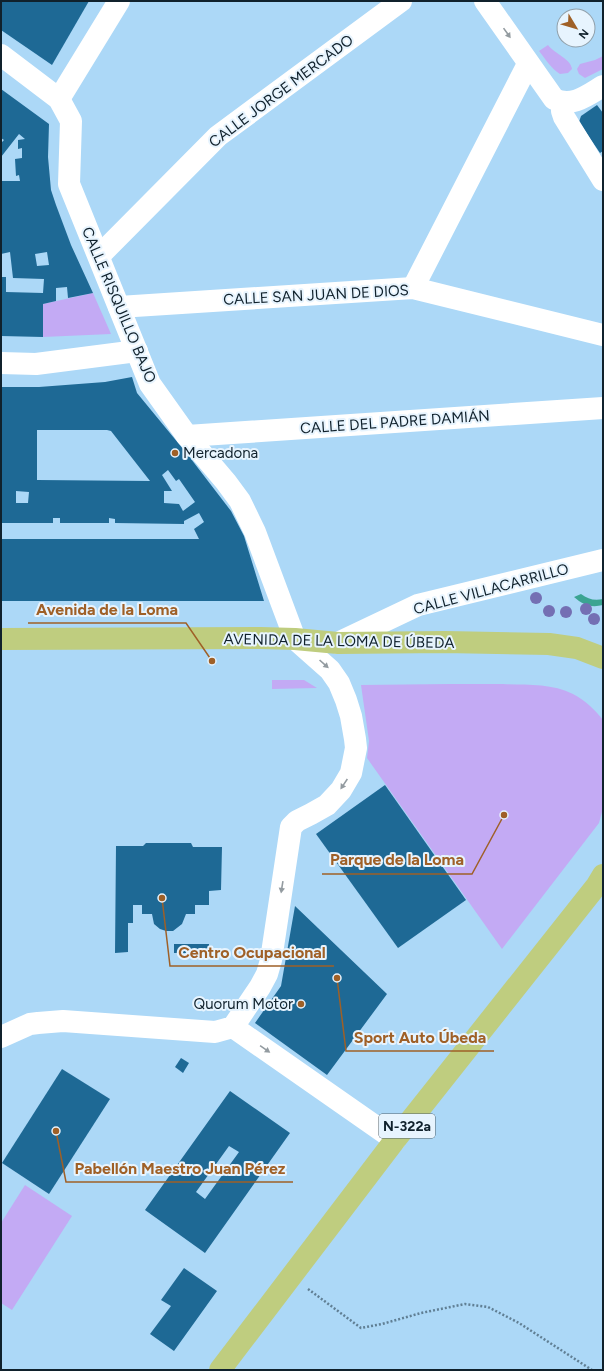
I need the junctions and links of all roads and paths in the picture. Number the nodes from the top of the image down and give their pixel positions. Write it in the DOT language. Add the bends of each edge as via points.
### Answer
graph roads {
  1 [pos="119,1"];
  2 [pos="401,1"];
  3 [pos="485,1"];
  4 [pos="1,55"];
  5 [pos="528,64"];
  6 [pos="603,86"];
  7 [pos="60,99"];
  8 [pos="572,101"];
  9 [pos="603,180"];
  10 [pos="99,256"];
  11 [pos="413,288"];
  12 [pos="119,307"];
  13 [pos="603,335"];
  14 [pos="137,351"];
  15 [pos="1,363"];
  16 [pos="603,408"];
  17 [pos="187,436"];
  18 [pos="603,560"];
  19 [pos="295,638"];
  20 [pos="1,639"];
  21 [pos="338,643"];
  22 [pos="603,658"];
  23 [pos="601,880"];
  24 [pos="232,1027"];
  25 [pos="1,1037"];
  26 [pos="395,1140"];
  27 [pos="292,1276"];
  28 [pos="220,1370"];
  29 [pos="592,1370"];
  1 -- 7 [label="street"];
  2 -- 10 [label="street, CALLE JORGE MERCADO" via="218,136"];
  3 -- 5 [label="street, one-way"];
  4 -- 7 [label="street"];
  5 -- 8 [label="street" via="554,99"];
  5 -- 11 [label="street"];
  6 -- 8 [label="street"];
  7 -- 10 [label="street, CALLE RISQUILLO BAJO" via="71,121 69,184"];
  8 -- 9 [label="street" via="562,111 564,117"];
  10 -- 12 [label="street, CALLE RISQUILLO BAJO"];
  11 -- 12 [label="street, CALLE SAN JUAN DE DIOS"];
  11 -- 13 [label="street, CALLE SAN JUAN DE DIOS"];
  12 -- 14 [label="street, CALLE RISQUILLO BAJO"];
  14 -- 15 [label="street" via="36,364"];
  14 -- 17 [label="street, CALLE RISQUILLO BAJO" via="150,384"];
  16 -- 17 [label="street, CALLE DEL PADRE DAMIÁN"];
  17 -- 19 [label="street, CALLE RISQUILLO BAJO" via="240,501"];
  18 -- 21 [label="street, CALLE VILLACARRILLO" via="418,606"];
  19 -- 20 [label="main road, AVENIDA DE LA LOMA DE ÚBEDA"];
  19 -- 21 [label="main road, AVENIDA DE LA LOMA DE ÚBEDA"];
  19 -- 24 [label="street, one-way" via="330,670 339,683 354,728 356,748 351,773 340,790 320,809 297,821 292,827 269,966 260,987"];
  21 -- 22 [label="main road, AVENIDA DE LA LOMA DE ÚBEDA" via="549,644 577,648"];
  23 -- 26 [label="main road, N-322a"];
  24 -- 25 [label="street" via="215,1032 63,1021 30,1024"];
  24 -- 26 [label="street, one-way"];
  26 -- 27 [label="main road, N-322a"];
  27 -- 28 [label="main road, N-322a"];
  27 -- 29 [label="path" via="361,1328 465,1304 488,1307 519,1323"];
}
